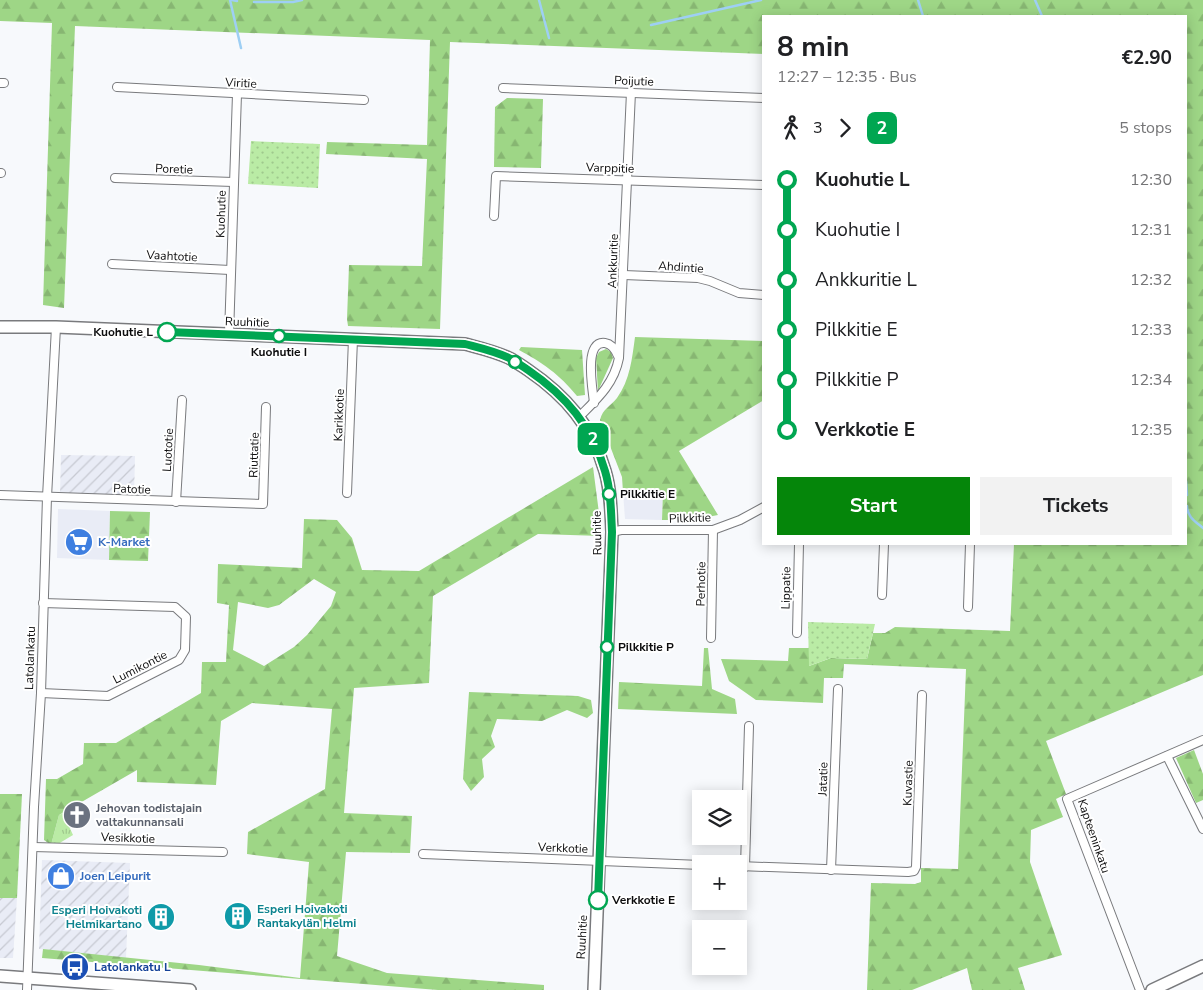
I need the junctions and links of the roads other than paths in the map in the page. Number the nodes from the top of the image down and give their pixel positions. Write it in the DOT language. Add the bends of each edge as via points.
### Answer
graph roads {
  1 [pos="117,87"];
  2 [pos="503,88"];
  3 [pos="631,92"];
  4 [pos="237,94"];
  5 [pos="762,98"];
  6 [pos="364,100"];
  7 [pos="115,178"];
  8 [pos="627,180"];
  9 [pos="233,182"];
  10 [pos="762,185"];
  11 [pos="494,216"];
  12 [pos="112,264"];
  13 [pos="230,270"];
  14 [pos="624,275"];
  15 [pos="762,295"];
  16 [pos="0,327"];
  17 [pos="56,327"];
  18 [pos="228,335"];
  19 [pos="353,339"];
  20 [pos="619,358"];
  21 [pos="182,400"];
  22 [pos="594,403"];
  23 [pos="266,407"];
  24 [pos="579,417"];
  25 [pos="347,493"];
  26 [pos="0,495"];
  27 [pos="47,497"];
  28 [pos="176,502"];
  29 [pos="263,504"];
  30 [pos="762,508"];
  31 [pos="713,530"];
  32 [pos="612,532"];
  33 [pos="799,545"];
  34 [pos="884,545"];
  35 [pos="970,545"];
  36 [pos="882,595"];
  37 [pos="43,603"];
  38 [pos="968,607"];
  39 [pos="796,633"];
  40 [pos="711,638"];
  41 [pos="838,689"];
  42 [pos="41,693"];
  43 [pos="922,695"];
  44 [pos="749,726"];
  45 [pos="1203,740"];
  46 [pos="1167,756"];
  47 [pos="1203,829"];
  48 [pos="33,847"];
  49 [pos="223,852"];
  50 [pos="423,854"];
  51 [pos="743,855"];
  52 [pos="600,860"];
  53 [pos="692,865"];
  54 [pos="747,867"];
  55 [pos="831,870"];
  56 [pos="1203,966"];
  57 [pos="0,976"];
  58 [pos="28,977"];
  59 [pos="27,990"];
  60 [pos="190,990"];
  61 [pos="594,990"];
  62 [pos="1140,990"];
  63 [pos="1152,990"];
  1 -- 4 [label="street, Viritie"];
  2 -- 3 [label="street, Poijutie"];
  3 -- 5 [label="street, Poijutie"];
  3 -- 8 [label="street, Ankkuritie"];
  4 -- 6 [label="street, Viritie"];
  4 -- 9 [label="street, Kuohutie"];
  7 -- 9 [label="street, Poretie"];
  8 -- 10 [label="street, Varppitie"];
  8 -- 11 [label="street, Varppitie" via="496,176"];
  8 -- 14 [label="street, Ankkuritie"];
  9 -- 13 [label="street, Kuohutie"];
  12 -- 13 [label="street, Vaahtotie"];
  13 -- 18 [label="street, Kuohutie"];
  14 -- 15 [label="street, Ahdintie" via="698,278 739,293"];
  14 -- 20 [label="street, Ankkuritie"];
  16 -- 17 [label="street, Ruuhitie"];
  17 -- 18 [label="street, Ruuhitie"];
  17 -- 27 [label="street, Latolankatu"];
  18 -- 19 [label="street, Ruuhitie"];
  19 -- 24 [label="street, Ruuhitie" via="465,344 488,350 510,358 546,382"];
  19 -- 25 [label="street, Karikkotie"];
  20 -- 22 [label="street, Ankkuritie" via="608,387"];
  20 -- 22 [label="street" via="616,350 604,343 597,344 593,350"];
  21 -- 28 [label="street, Luototie"];
  22 -- 24 [label="street, Ankkuritie"];
  23 -- 29 [label="street, Riuttatie"];
  24 -- 32 [label="street, Ruuhitie" via="591,434 606,473"];
  26 -- 27 [label="street, Patotie"];
  27 -- 28 [label="street, Patotie"];
  27 -- 37 [label="street, Latolankatu"];
  28 -- 29 [label="street, Patotie"];
  30 -- 31 [label="street, Pilkkitie"];
  31 -- 32 [label="street, Pilkkitie"];
  31 -- 40 [label="street, Perhotie"];
  32 -- 52 [label="street, Ruuhitie"];
  33 -- 39 [label="street, Lippatie"];
  34 -- 36 [label="street"];
  35 -- 38 [label="street"];
  37 -- 42 [label="street, Latolankatu"];
  37 -- 42 [label="street, Lumikontie" via="175,607 186,617 185,650 179,660 108,696"];
  41 -- 55 [label="street, Jatatie"];
  42 -- 48 [label="street, Latolankatu"];
  43 -- 55 [label="street, Kuvastie" via="914,871"];
  44 -- 51 [label="street"];
  45 -- 46 [label="street, Kapteeninkatu"];
  46 -- 47 [label="street"];
  46 -- 62 [label="street, Kapteeninkatu" via="1067,800"];
  48 -- 49 [label="street, Vesikkotie"];
  48 -- 58 [label="street, Latolankatu"];
  50 -- 52 [label="street, Verkkotie"];
  52 -- 53 [label="street, Verkkotie"];
  52 -- 61 [label="street, Ruuhitie"];
  54 -- 55 [label="street"];
  56 -- 63 [label="street"];
  57 -- 58 [label="street"];
  58 -- 59 [label="street, Latolankatu"];
  58 -- 60 [label="street"];
}
